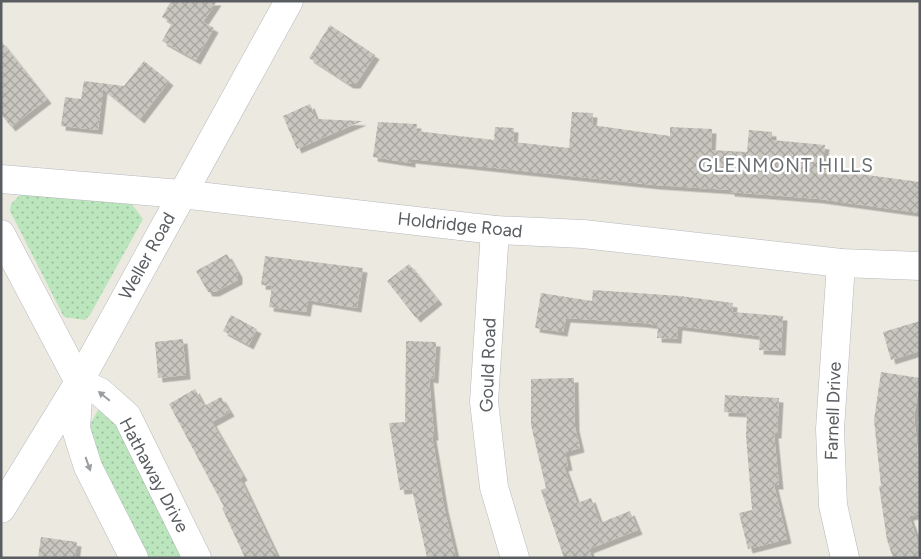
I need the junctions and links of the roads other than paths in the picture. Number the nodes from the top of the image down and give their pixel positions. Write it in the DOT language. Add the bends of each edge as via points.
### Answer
graph roads {
  1 [pos="289,1"];
  2 [pos="1,178"];
  3 [pos="181,194"];
  4 [pos="495,230"];
  5 [pos="1,234"];
  6 [pos="841,263"];
  7 [pos="920,266"];
  8 [pos="79,382"];
  9 [pos="1,509"];
  10 [pos="134,558"];
  11 [pos="197,558"];
  12 [pos="515,558"];
  13 [pos="845,558"];
  1 -- 3 [label="street, Weller Road"];
  2 -- 3 [label="street, Holdridge Road"];
  3 -- 4 [label="street, Holdridge Road"];
  3 -- 8 [label="street, Weller Road"];
  4 -- 6 [label="street, Holdridge Road" via="583,234"];
  4 -- 12 [label="street, Gould Road" via="484,402 494,487"];
  5 -- 8 [label="street"];
  6 -- 7 [label="street, Holdridge Road"];
  6 -- 13 [label="street, Farnell Drive" via="830,429 833,505"];
  8 -- 9 [label="street, Weller Road"];
  8 -- 10 [label="street, one-way" via="76,429 88,467"];
  11 -- 8 [label="street, Hathaway Drive, one-way" via="126,416 100,392"];
}
